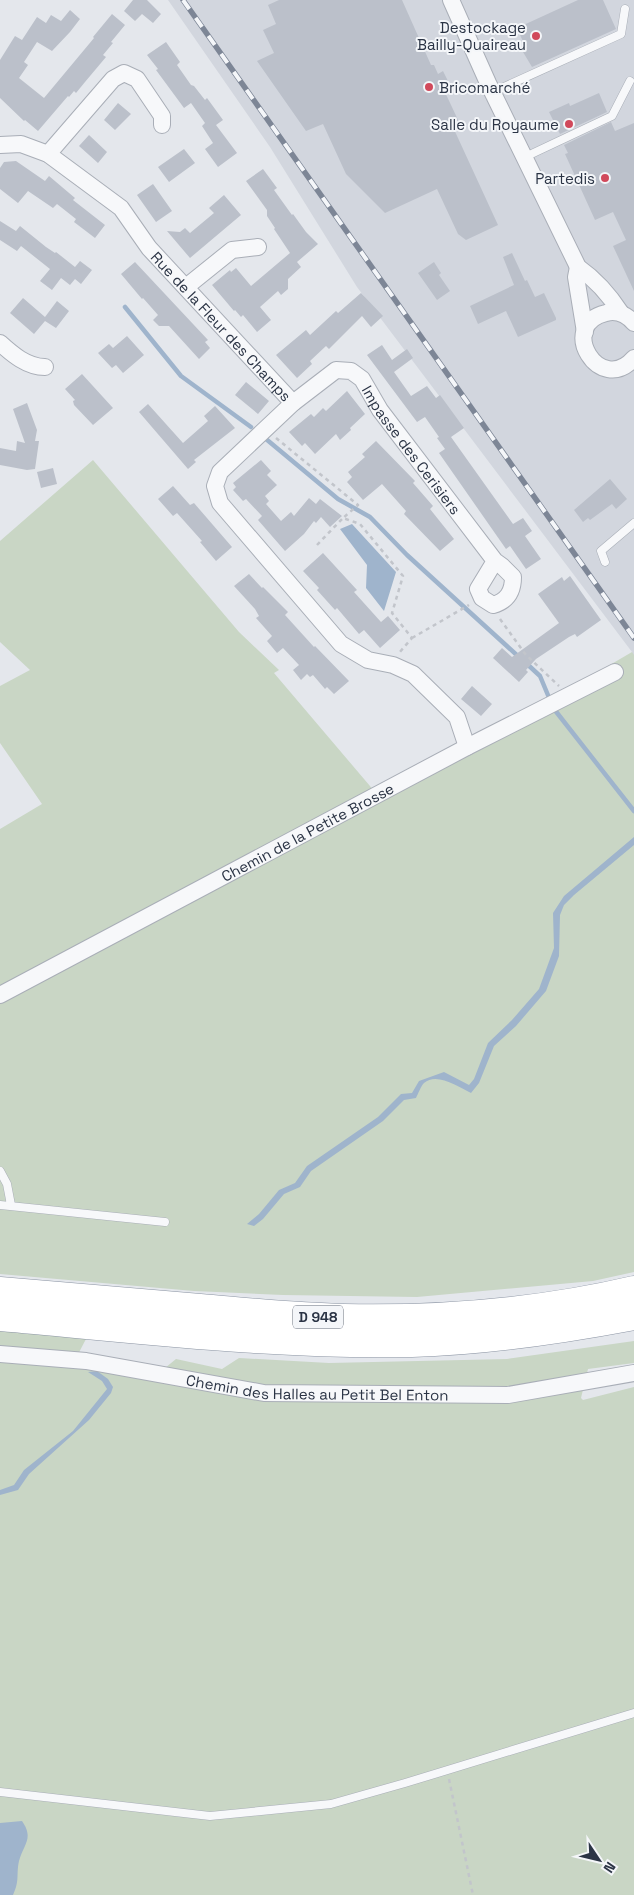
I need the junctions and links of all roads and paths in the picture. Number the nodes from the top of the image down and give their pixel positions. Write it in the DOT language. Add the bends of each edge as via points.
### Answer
graph roads {
  1 [pos="451,0"];
  2 [pos="625,9"];
  3 [pos="630,81"];
  4 [pos="493,92"];
  5 [pos="162,125"];
  6 [pos="0,145"];
  7 [pos="48,154"];
  8 [pos="525,157"];
  9 [pos="258,247"];
  10 [pos="578,267"];
  11 [pos="186,287"];
  12 [pos="620,313"];
  13 [pos="634,323"];
  14 [pos="584,332"];
  15 [pos="0,343"];
  16 [pos="634,358"];
  17 [pos="45,367"];
  18 [pos="627,369"];
  19 [pos="293,402"];
  20 [pos="267,428"];
  21 [pos="343,518"];
  22 [pos="634,523"];
  23 [pos="317,545"];
  24 [pos="494,561"];
  25 [pos="605,562"];
  26 [pos="474,603"];
  27 [pos="493,605"];
  28 [pos="412,638"];
  29 [pos="382,663"];
  30 [pos="615,672"];
  31 [pos="569,696"];
  32 [pos="467,747"];
  33 [pos="0,995"];
  34 [pos="0,1171"];
  35 [pos="0,1205"];
  36 [pos="11,1205"];
  37 [pos="166,1222"];
  38 [pos="634,1290"];
  39 [pos="0,1291"];
  40 [pos="634,1316"];
  41 [pos="0,1317"];
  42 [pos="0,1354"];
  43 [pos="634,1373"];
  44 [pos="634,1713"];
  45 [pos="447,1770"];
  46 [pos="0,1792"];
  47 [pos="472,1895"];
  1 -- 4 [label="street"];
  2 -- 4 [label="lane" via="621,34"];
  3 -- 8 [label="lane" via="612,116"];
  4 -- 8 [label="street"];
  5 -- 7 [label="street" via="162,116 137,79 124,73 113,79"];
  6 -- 7 [label="street, Rue de la Fleur des Champs" via="21,144"];
  7 -- 11 [label="street, Rue de la Fleur des Champs" via="121,208 149,248"];
  8 -- 10 [label="street"];
  9 -- 11 [label="street" via="232,250"];
  10 -- 12 [label="street" via="589,274"];
  10 -- 14 [label="street" via="576,277"];
  11 -- 19 [label="street, Rue de la Fleur des Champs"];
  12 -- 13 [label="street"];
  12 -- 14 [label="street" via="599,315"];
  14 -- 18 [label="street" via="584,347 592,361 605,368"];
  15 -- 17 [label="street" via="35,367"];
  16 -- 18 [label="street"];
  19 -- 20 [label="street, Rue de la Fleur des Champs"];
  19 -- 24 [label="street, Impasse des Cerisiers" via="336,370 351,371 362,379 380,410"];
  20 -- 21 [label="path" via="358,505"];
  20 -- 29 [label="street, Rue de la Fleur des Champs" via="220,472 215,486 220,503 342,644 368,660"];
  21 -- 23 [label="path"];
  21 -- 28 [label="path" via="360,524 402,576 392,613"];
  22 -- 25 [label="lane" via="601,551"];
  24 -- 27 [label="street" via="478,589 482,598"];
  24 -- 27 [label="street, Impasse des Cerisiers" via="513,577 513,588 504,602"];
  26 -- 28 [label="path"];
  27 -- 31 [label="path" via="526,655"];
  28 -- 29 [label="path" via="395,657 390,655"];
  29 -- 32 [label="street, Rue de la Fleur des Champs" via="413,674 420,680 457,717"];
  30 -- 31 [label="street, Chemin de la Petite Brosse"];
  31 -- 32 [label="street, Chemin de la Petite Brosse"];
  32 -- 33 [label="street, Chemin de la Petite Brosse"];
  34 -- 36 [label="lane" via="7,1184"];
  35 -- 36 [label="lane"];
  36 -- 37 [label="lane"];
  38 -- 39 [label="highway, D 948" via="505,1312 344,1318"];
  40 -- 41 [label="highway, D 948" via="520,1335 413,1343 225,1337"];
  42 -- 43 [label="street, Chemin des Halles au Petit Bel Enton" via="86,1361 264,1393 508,1395"];
  44 -- 45 [label="lane"];
  45 -- 46 [label="lane" via="331,1804 210,1816"];
  45 -- 47 [label="path"];
}
